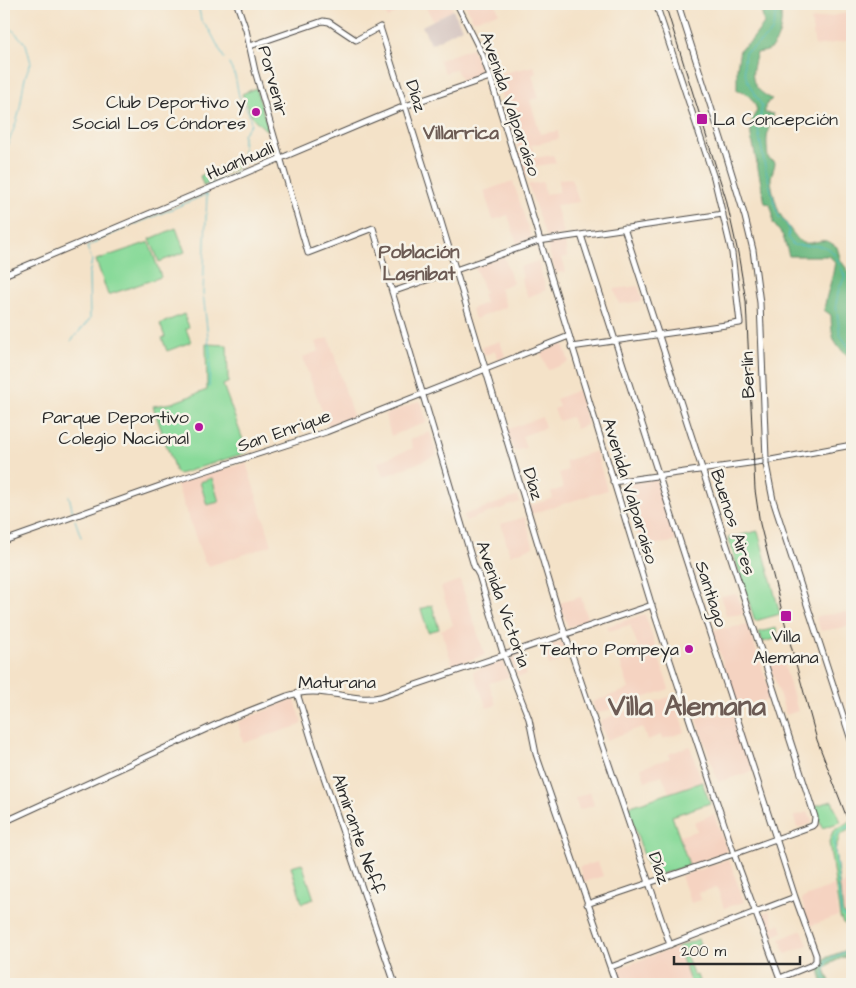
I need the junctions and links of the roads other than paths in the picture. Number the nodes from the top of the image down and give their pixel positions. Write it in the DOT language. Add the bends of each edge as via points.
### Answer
graph roads {
  1 [pos="237,4"];
  2 [pos="457,4"];
  3 [pos="656,4"];
  4 [pos="678,4"];
  5 [pos="250,46"];
  6 [pos="490,77"];
  7 [pos="405,106"];
  8 [pos="280,159"];
  9 [pos="723,214"];
  10 [pos="373,228"];
  11 [pos="624,228"];
  12 [pos="580,235"];
  13 [pos="539,240"];
  14 [pos="455,269"];
  15 [pos="4,275"];
  16 [pos="392,292"];
  17 [pos="657,334"];
  18 [pos="568,336"];
  19 [pos="615,340"];
  20 [pos="572,347"];
  21 [pos="485,370"];
  22 [pos="424,394"];
  23 [pos="852,445"];
  24 [pos="702,469"];
  25 [pos="659,475"];
  26 [pos="613,482"];
  27 [pos="4,542"];
  28 [pos="652,605"];
  29 [pos="565,634"];
  30 [pos="504,655"];
  31 [pos="297,693"];
  32 [pos="852,743"];
  33 [pos="4,822"];
  34 [pos="777,839"];
  35 [pos="734,854"];
  36 [pos="649,882"];
  37 [pos="796,896"];
  38 [pos="587,904"];
  39 [pos="755,912"];
  40 [pos="670,945"];
  41 [pos="610,967"];
  42 [pos="780,978"];
  43 [pos="395,984"];
  44 [pos="616,984"];
  45 [pos="782,984"];
  1 -- 5 [label="street, Porvenir"];
  2 -- 6 [label="street, Avenida Valparaíso"];
  3 -- 9 [label="street"];
  4 -- 32 [label="street, Berlín" via="725,149 753,250 760,303 766,461 773,500"];
  5 -- 7 [label="street, Díaz" via="323,20 356,40 380,28"];
  5 -- 8 [label="street, Porvenir"];
  6 -- 7 [label="street, Huanhualí"];
  6 -- 13 [label="street, Avenida Valparaíso"];
  7 -- 8 [label="street, Huanhualí"];
  7 -- 14 [label="street, Díaz"];
  8 -- 10 [label="street, Porvenir" via="308,253"];
  8 -- 15 [label="street, Huanhualí"];
  9 -- 11 [label="street"];
  9 -- 17 [label="street" via="732,253 740,323"];
  10 -- 16 [label="street, Avenida Victoria"];
  11 -- 12 [label="street"];
  11 -- 17 [label="street, Buenos Aires"];
  12 -- 13 [label="street"];
  12 -- 19 [label="street, Santiago"];
  13 -- 14 [label="street"];
  13 -- 18 [label="street, Avenida Valparaíso"];
  14 -- 16 [label="street"];
  14 -- 21 [label="street, Díaz"];
  16 -- 22 [label="street, Avenida Victoria"];
  17 -- 19 [label="street"];
  17 -- 24 [label="street, Buenos Aires"];
  18 -- 20 [label="street, Avenida Valparaíso"];
  18 -- 21 [label="street, San Enrique"];
  19 -- 20 [label="street"];
  19 -- 25 [label="street, Santiago"];
  20 -- 26 [label="street, Avenida Valparaíso"];
  21 -- 22 [label="street, San Enrique"];
  21 -- 29 [label="street, Díaz"];
  22 -- 27 [label="street, San Enrique" via="317,435 174,481"];
  22 -- 30 [label="street, Avenida Victoria" via="474,566"];
  23 -- 24 [label="street"];
  24 -- 25 [label="street"];
  24 -- 34 [label="street, Buenos Aires" via="815,817 814,824"];
  25 -- 26 [label="street"];
  25 -- 34 [label="street, Santiago"];
  26 -- 28 [label="street, Avenida Valparaíso"];
  28 -- 29 [label="street, Maturana"];
  28 -- 35 [label="street, Avenida Valparaíso"];
  29 -- 30 [label="street, Maturana"];
  29 -- 36 [label="street, Díaz"];
  30 -- 31 [label="street, Maturana" via="374,699 318,692"];
  30 -- 38 [label="street, Avenida Victoria" via="522,698 536,754"];
  31 -- 33 [label="street, Maturana" via="242,713"];
  31 -- 43 [label="street, Almirante Neff"];
  34 -- 35 [label="street"];
  34 -- 37 [label="street, Santiago"];
  35 -- 36 [label="street"];
  35 -- 39 [label="street, Avenida Valparaíso"];
  36 -- 38 [label="street"];
  36 -- 40 [label="street, Díaz"];
  37 -- 39 [label="street"];
  37 -- 42 [label="street, Santiago" via="816,961"];
  38 -- 41 [label="street, Avenida Victoria"];
  39 -- 40 [label="street"];
  39 -- 42 [label="street, Avenida Valparaíso"];
  40 -- 41 [label="street"];
  41 -- 44 [label="street, Avenida Victoria"];
  42 -- 45 [label="street, Avenida Valparaíso"];
}
